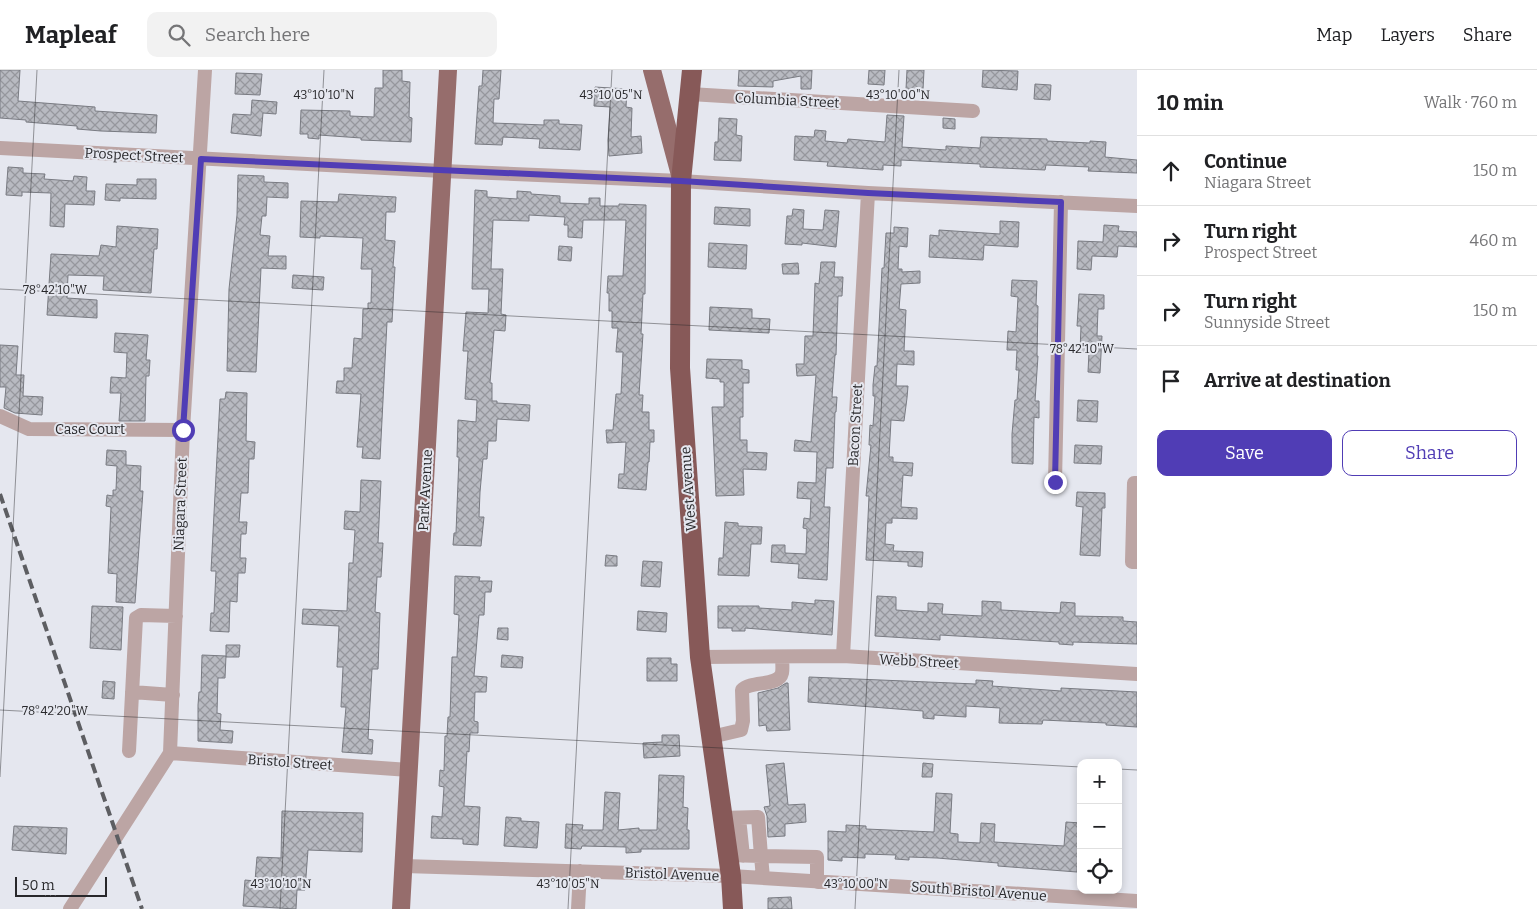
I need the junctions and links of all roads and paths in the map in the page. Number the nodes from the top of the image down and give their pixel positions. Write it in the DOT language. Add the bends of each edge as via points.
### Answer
graph roads {
  1 [pos="205,70"];
  2 [pos="448,70"];
  3 [pos="652,70"];
  4 [pos="692,70"];
  5 [pos="690,94"];
  6 [pos="973,111"];
  7 [pos="0,148"];
  8 [pos="201,159"];
  9 [pos="443,171"];
  10 [pos="681,181"];
  11 [pos="868,193"];
  12 [pos="1061,202"];
  13 [pos="1137,206"];
  14 [pos="0,416"];
  15 [pos="183,430"];
  16 [pos="1055,482"];
  17 [pos="1137,483"];
  18 [pos="1137,562"];
  19 [pos="176,616"];
  20 [pos="782,656"];
  21 [pos="843,656"];
  22 [pos="700,657"];
  23 [pos="1137,674"];
  24 [pos="132,692"];
  25 [pos="173,695"];
  26 [pos="711,737"];
  27 [pos="129,750"];
  28 [pos="170,753"];
  29 [pos="409,770"];
  30 [pos="731,818"];
  31 [pos="736,856"];
  32 [pos="761,856"];
  33 [pos="404,866"];
  34 [pos="580,871"];
  35 [pos="731,876"];
  36 [pos="763,878"];
  37 [pos="817,882"];
  38 [pos="1137,901"];
  39 [pos="70,909"];
  40 [pos="401,909"];
  41 [pos="578,909"];
  42 [pos="733,909"];
  1 -- 8 [label="street, Niagara Street"];
  2 -- 9 [label="main road, Park Avenue"];
  3 -- 10 [label="main road, West Avenue"];
  4 -- 5 [label="highway"];
  5 -- 6 [label="street, Columbia Street"];
  5 -- 10 [label="highway"];
  7 -- 8 [label="street, Prospect Street"];
  8 -- 9 [label="street, Prospect Street"];
  8 -- 15 [label="street, Niagara Street"];
  9 -- 10 [label="street, Prospect Street"];
  9 -- 29 [label="main road, Park Avenue"];
  10 -- 11 [label="street, Prospect Street"];
  10 -- 22 [label="highway, West Avenue" via="680,368"];
  11 -- 12 [label="street, Prospect Street"];
  11 -- 21 [label="street, Bacon Street"];
  12 -- 13 [label="street, Prospect Street"];
  12 -- 16 [label="street"];
  14 -- 15 [label="street, Case Court" via="29,429"];
  15 -- 19 [label="street, Niagara Street"];
  17 -- 18 [label="street" via="1134,483 1132,562"];
  19 -- 24 [label="street" via="141,615 136,618"];
  19 -- 25 [label="street, Niagara Street"];
  20 -- 21 [label="street, Webb Street"];
  20 -- 22 [label="street, Webb Street"];
  20 -- 26 [label="street" via="780,678 742,690 741,730"];
  21 -- 23 [label="street, Webb Street"];
  22 -- 26 [label="highway, West Avenue"];
  24 -- 25 [label="street"];
  24 -- 27 [label="street"];
  25 -- 28 [label="street, Niagara Street"];
  26 -- 30 [label="highway, West Avenue"];
  28 -- 29 [label="street, Bristol Street"];
  28 -- 39 [label="street, Niagara Street"];
  29 -- 33 [label="main road, Park Avenue"];
  30 -- 31 [label="highway, West Avenue"];
  30 -- 32 [label="street" via="758,817"];
  31 -- 32 [label="street"];
  31 -- 35 [label="highway, West Avenue"];
  32 -- 36 [label="street"];
  32 -- 37 [label="street" via="817,857"];
  33 -- 34 [label="street, Bristol Avenue"];
  33 -- 40 [label="main road, Park Avenue"];
  34 -- 35 [label="street, Bristol Avenue"];
  34 -- 41 [label="street"];
  35 -- 36 [label="street, South Bristol Avenue"];
  35 -- 42 [label="highway, West Avenue"];
  36 -- 37 [label="street, South Bristol Avenue"];
  37 -- 38 [label="street, South Bristol Avenue"];
}
